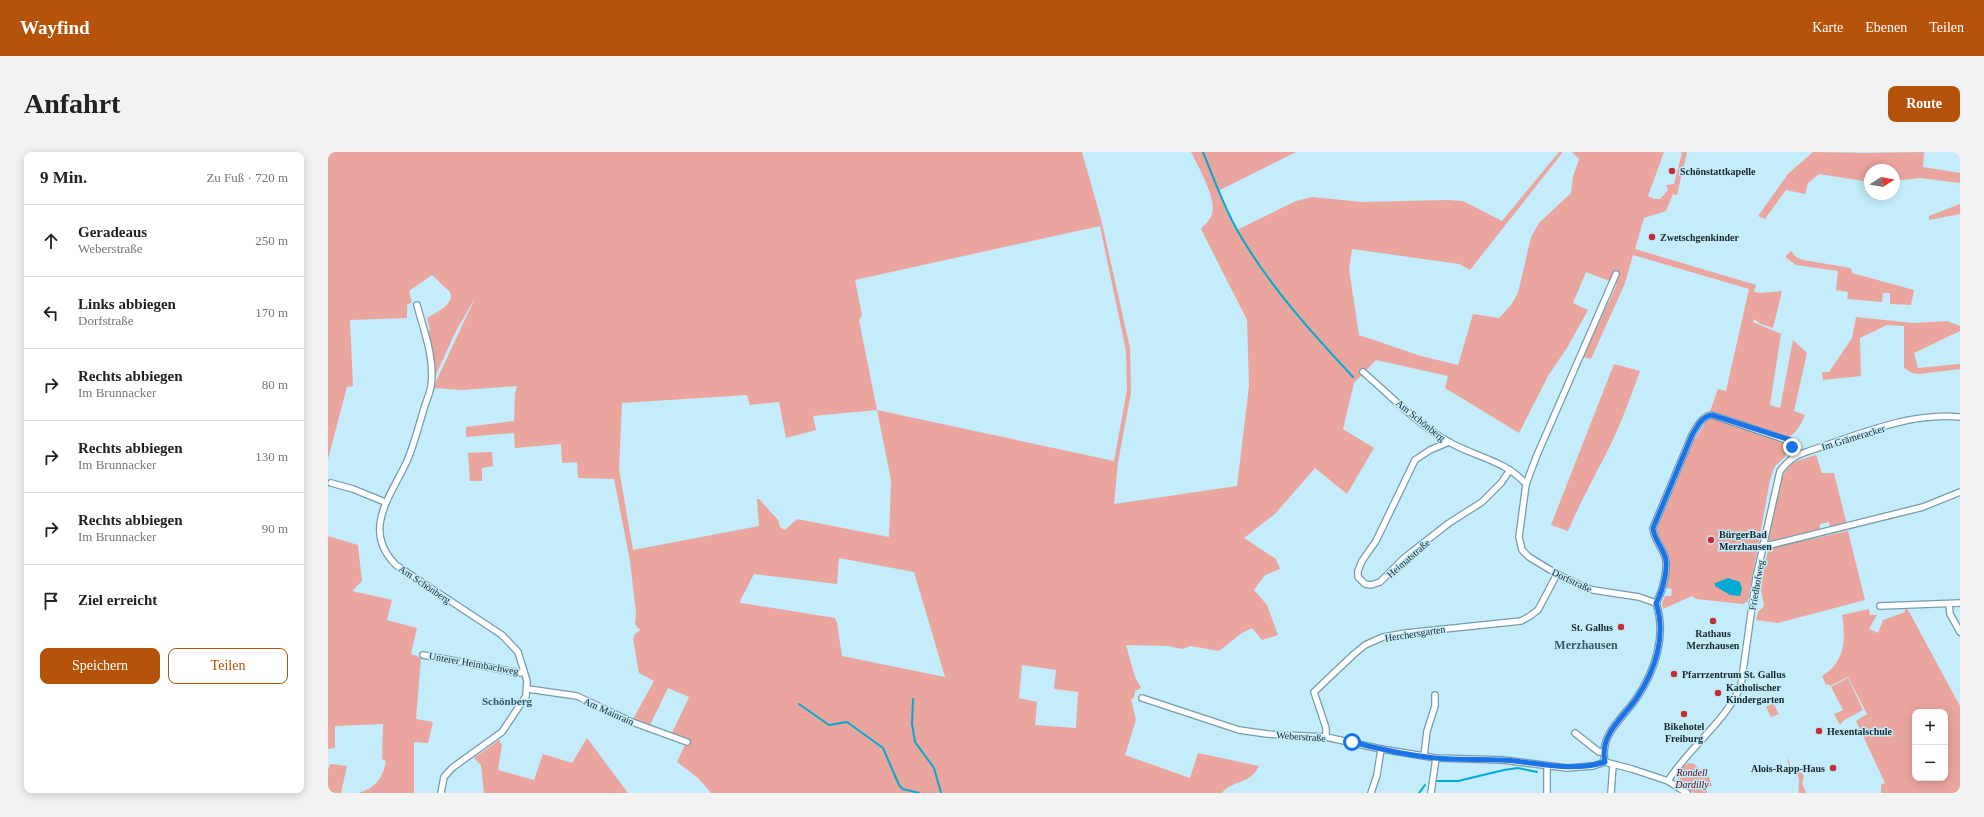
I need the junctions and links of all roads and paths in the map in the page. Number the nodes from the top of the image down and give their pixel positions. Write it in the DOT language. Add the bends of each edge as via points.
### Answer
graph roads {
  1 [pos="1616,274"];
  2 [pos="417,305"];
  3 [pos="1363,372"];
  4 [pos="1960,418"];
  5 [pos="1449,442"];
  6 [pos="1793,457"];
  7 [pos="1510,470"];
  8 [pos="331,483"];
  9 [pos="1526,484"];
  10 [pos="1960,492"];
  11 [pos="385,502"];
  12 [pos="1763,544"];
  13 [pos="1557,574"];
  14 [pos="1656,603"];
  15 [pos="1960,603"];
  16 [pos="1950,604"];
  17 [pos="1880,606"];
  18 [pos="1960,632"];
  19 [pos="423,655"];
  20 [pos="524,671"];
  21 [pos="528,689"];
  22 [pos="1435,694"];
  23 [pos="1142,698"];
  24 [pos="1574,733"];
  25 [pos="1326,737"];
  26 [pos="687,742"];
  27 [pos="1381,750"];
  28 [pos="1603,752"];
  29 [pos="1424,756"];
  30 [pos="1436,758"];
  31 [pos="1605,762"];
  32 [pos="1613,765"];
  33 [pos="1547,766"];
  34 [pos="1668,781"];
  35 [pos="441,793"];
  36 [pos="1371,793"];
  37 [pos="1431,793"];
  38 [pos="1547,793"];
  39 [pos="1611,793"];
  40 [pos="1687,793"];
  1 -- 9 [label="street, Dorfstraße"];
  2 -- 11 [label="street, Am Schönberg" via="430,359 431,386 407,460"];
  3 -- 5 [label="street, Am Schönberg"];
  4 -- 6 [label="street, Im Grämeracker" via="1937,416 1909,420"];
  5 -- 7 [label="street, Am Schönberg"];
  5 -- 7 [label="street, Heimatstraße" via="1415,460 1376,541 1362,561 1358,571 1361,581 1365,584 1371,586 1380,582 1449,523 1482,502"];
  6 -- 12 [label="street" via="1780,471"];
  6 -- 14 [label="street" via="1790,440 1712,415 1701,421 1692,435 1653,528 1654,537 1667,562 1661,594"];
  7 -- 9 [label="street, Am Schönberg"];
  8 -- 11 [label="street"];
  9 -- 13 [label="street, Dorfstraße" via="1519,537 1522,550"];
  10 -- 12 [label="street" via="1923,508 1784,542"];
  11 -- 20 [label="street, Am Schönberg" via="380,528 382,545 387,555 396,565 502,635 517,648"];
  12 -- 34 [label="street, Friedhofweg" via="1741,685 1737,695 1677,766"];
  13 -- 14 [label="street, Dorfstraße" via="1593,590 1625,594"];
  13 -- 25 [label="street, Herchersgarten" via="1538,610 1521,621 1406,633 1383,637 1365,645 1314,692 1326,728"];
  14 -- 28 [label="street" via="1662,627 1658,652 1645,684 1615,724 1604,744"];
  15 -- 16 [label="street"];
  16 -- 17 [label="street"];
  16 -- 18 [label="street" via="1950,614"];
  19 -- 20 [label="street, Unterer Heimbachweg" via="520,673"];
  20 -- 21 [label="street, Am Schönberg"];
  21 -- 26 [label="street, Am Mainrain" via="577,696 632,722"];
  21 -- 35 [label="street" via="521,706 502,732 452,768 444,778"];
  22 -- 29 [label="street" via="1435,706 1427,731"];
  23 -- 25 [label="street, Weberstraße" via="1239,730"];
  24 -- 28 [label="street" via="1599,752"];
  25 -- 27 [label="street, Weberstraße"];
  27 -- 29 [label="street, Weberstraße"];
  27 -- 36 [label="street"];
  28 -- 31 [label="street"];
  29 -- 30 [label="street, Weberstraße"];
  30 -- 33 [label="street, Weberstraße" via="1503,760"];
  30 -- 37 [label="street"];
  31 -- 32 [label="street"];
  31 -- 33 [label="street, Weberstraße" via="1580,768"];
  32 -- 34 [label="street" via="1632,768"];
  32 -- 39 [label="street"];
  33 -- 38 [label="street"];
  34 -- 40 [label="street"];
}
